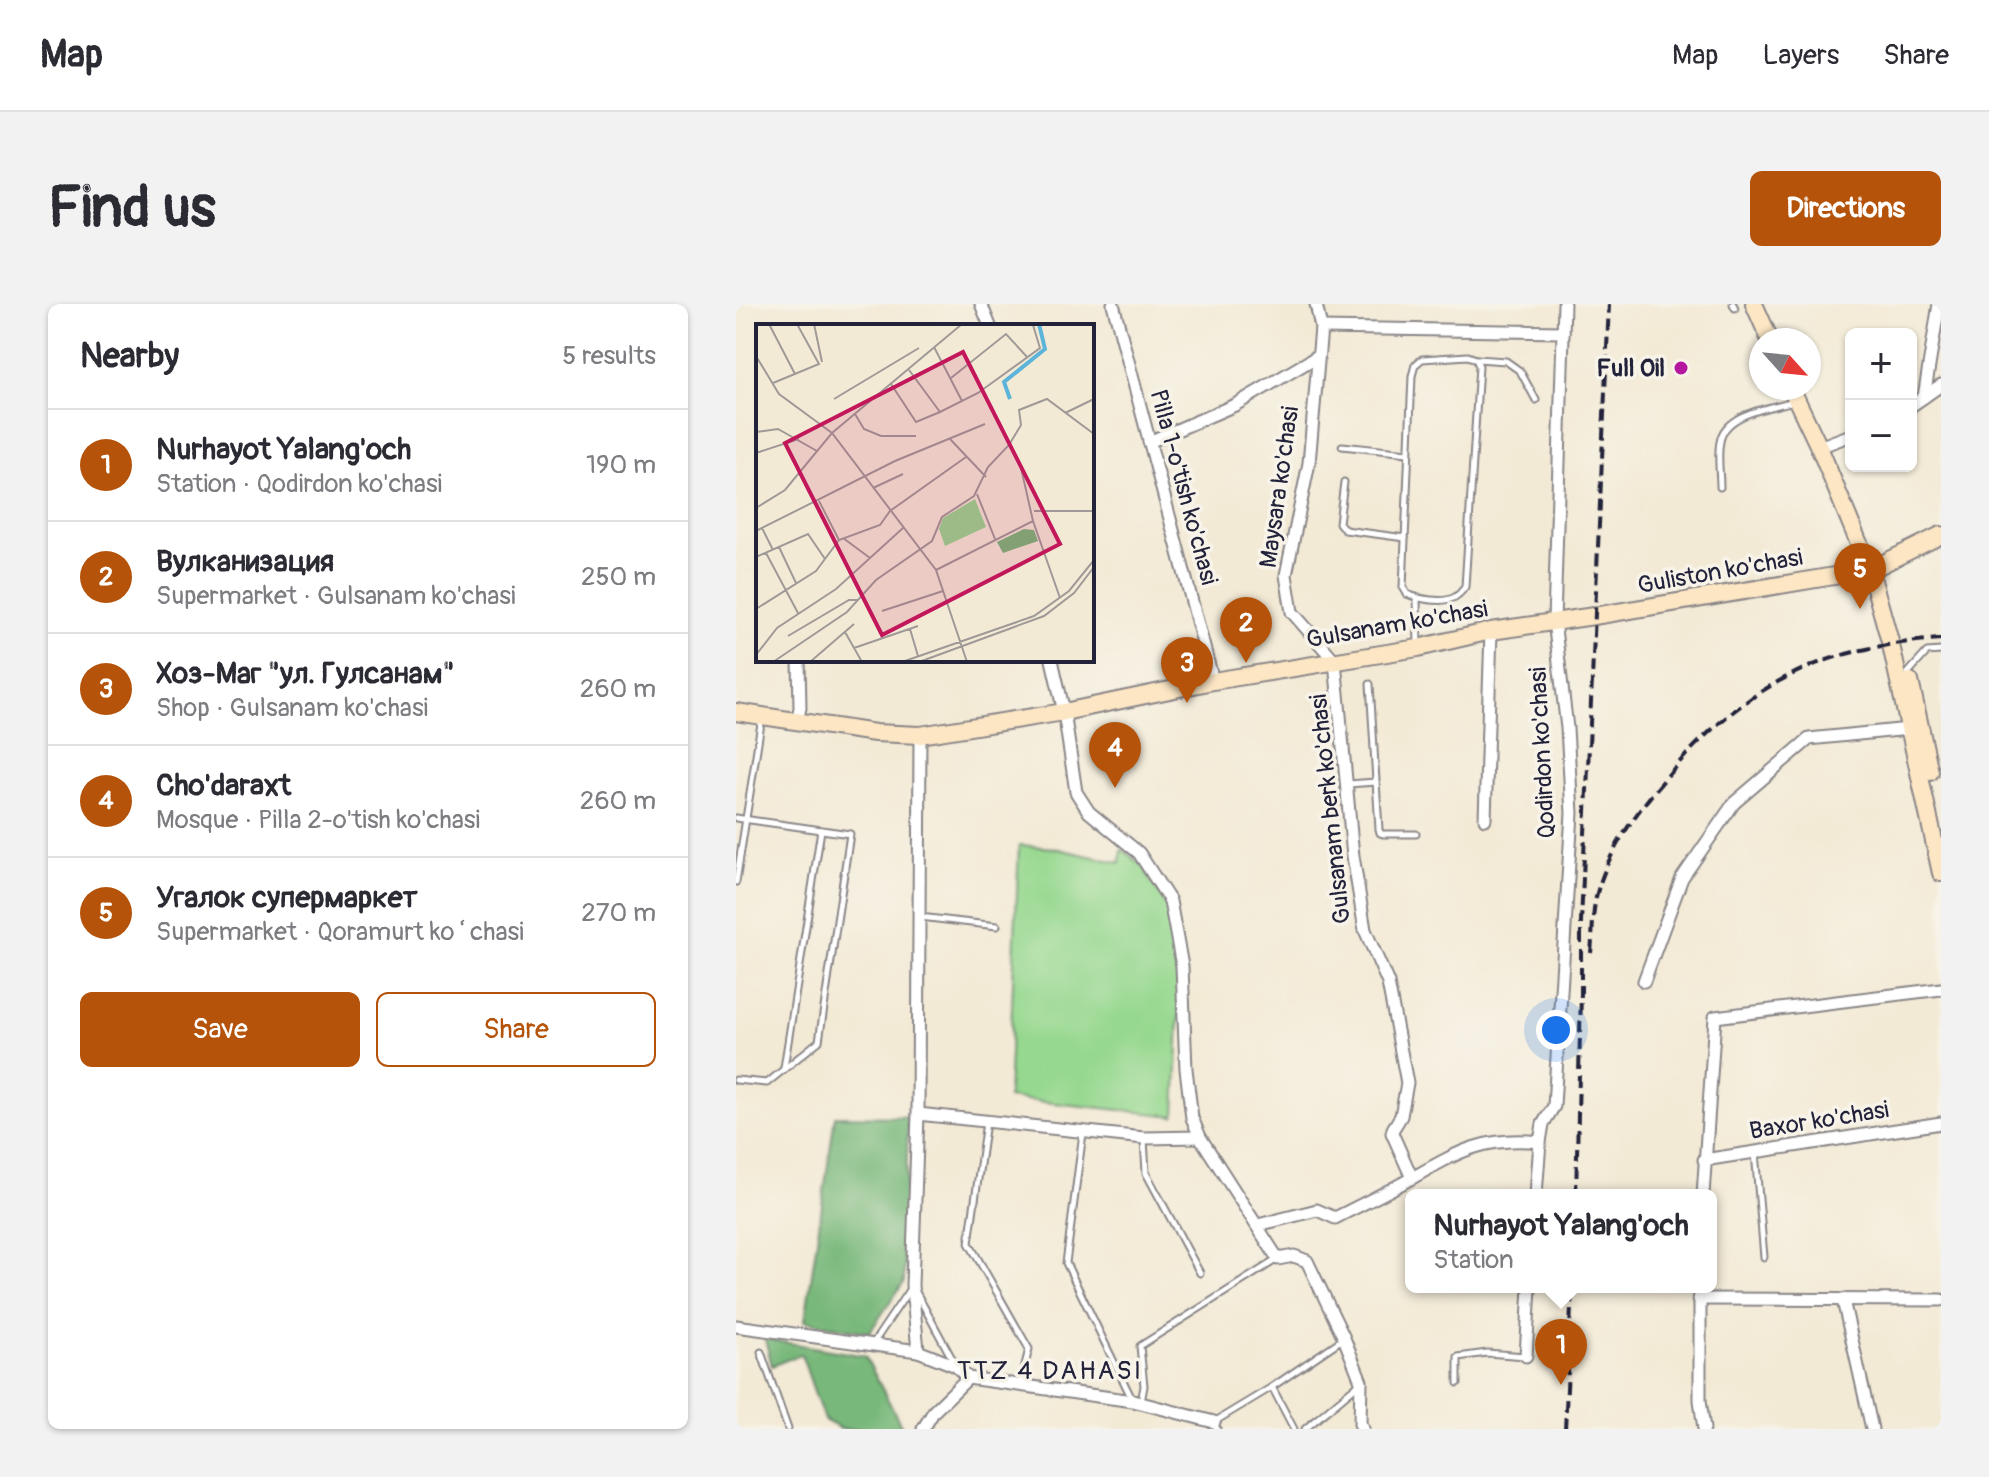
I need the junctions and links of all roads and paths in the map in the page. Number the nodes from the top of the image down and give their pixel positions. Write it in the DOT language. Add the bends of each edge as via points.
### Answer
graph roads {
  1 [pos="981,304"];
  2 [pos="1113,304"];
  3 [pos="1316,304"];
  4 [pos="1564,304"];
  5 [pos="1754,304"];
  6 [pos="1763,304"];
  7 [pos="1939,304"];
  8 [pos="989,324"];
  9 [pos="1321,328"];
  10 [pos="1765,328"];
  11 [pos="1774,328"];
  12 [pos="1563,332"];
  13 [pos="1318,356"];
  14 [pos="1476,359"];
  15 [pos="1941,385"];
  16 [pos="1924,397"];
  17 [pos="1536,400"];
  18 [pos="1778,400"];
  19 [pos="1800,400"];
  20 [pos="1917,402"];
  21 [pos="1845,437"];
  22 [pos="1149,442"];
  23 [pos="1342,446"];
  24 [pos="1823,446"];
  25 [pos="1408,453"];
  26 [pos="1344,482"];
  27 [pos="1720,487"];
  28 [pos="1941,535"];
  29 [pos="1405,538"];
  30 [pos="1875,568"];
  31 [pos="1417,598"];
  32 [pos="1594,616"];
  33 [pos="1554,621"];
  34 [pos="1491,631"];
  35 [pos="1418,648"];
  36 [pos="1941,651"];
  37 [pos="1335,661"];
  38 [pos="799,662"];
  39 [pos="1052,662"];
  40 [pos="1908,673"];
  41 [pos="1213,681"];
  42 [pos="1370,684"];
  43 [pos="737,711"];
  44 [pos="1064,712"];
  45 [pos="763,716"];
  46 [pos="797,721"];
  47 [pos="1909,729"];
  48 [pos="920,735"];
  49 [pos="1376,782"];
  50 [pos="1347,784"];
  51 [pos="736,818"];
  52 [pos="746,819"];
  53 [pos="1485,819"];
  54 [pos="1941,827"];
  55 [pos="821,830"];
  56 [pos="1416,834"];
  57 [pos="1941,873"];
  58 [pos="736,882"];
  59 [pos="919,917"];
  60 [pos="997,926"];
  61 [pos="1644,981"];
  62 [pos="1941,989"];
  63 [pos="784,1068"];
  64 [pos="736,1080"];
  65 [pos="918,1114"];
  66 [pos="986,1121"];
  67 [pos="1941,1123"];
  68 [pos="1083,1132"];
  69 [pos="1200,1137"];
  70 [pos="1144,1138"];
  71 [pos="1540,1142"];
  72 [pos="1755,1152"];
  73 [pos="1704,1160"];
  74 [pos="1412,1178"];
  75 [pos="1536,1189"];
  76 [pos="1703,1189"];
  77 [pos="1258,1225"];
  78 [pos="1764,1257"];
  79 [pos="1278,1259"];
  80 [pos="1200,1273"];
  81 [pos="912,1285"];
  82 [pos="1530,1293"];
  83 [pos="1700,1293"];
  84 [pos="1843,1300"];
  85 [pos="1941,1300"];
  86 [pos="736,1326"];
  87 [pos="1344,1338"];
  88 [pos="871,1346"];
  89 [pos="918,1351"];
  90 [pos="761,1352"];
  91 [pos="1526,1356"];
  92 [pos="956,1366"];
  93 [pos="968,1378"];
  94 [pos="1361,1381"];
  95 [pos="1458,1383"];
  96 [pos="1020,1385"];
  97 [pos="1272,1387"];
  98 [pos="1137,1402"];
  99 [pos="1216,1425"];
  100 [pos="788,1429"];
  101 [pos="923,1429"];
  102 [pos="1294,1429"];
  103 [pos="1305,1429"];
  104 [pos="1363,1429"];
  105 [pos="1704,1429"];
  106 [pos="1872,1429"];
  1 -- 8 [label="street"];
  2 -- 22 [label="street, Pilla 1-o'tish ko'chasi"];
  3 -- 9 [label="street, Maysara ko'chasi"];
  4 -- 12 [label="street, Qodirdon ko'chasi"];
  5 -- 10 [label="main road"];
  6 -- 11 [label="main road"];
  7 -- 16 [label="street"];
  9 -- 12 [label="street"];
  9 -- 13 [label="street, Maysara ko'chasi"];
  12 -- 33 [label="street, Qodirdon ko'chasi"];
  13 -- 22 [label="street" via="1235,405"];
  13 -- 37 [label="street, Maysara ko'chasi" via="1309,463 1286,575 1292,612"];
  14 -- 17 [label="lane" via="1506,361 1520,371"];
  14 -- 25 [label="lane" via="1422,359 1415,365"];
  14 -- 31 [label="lane" via="1465,587 1448,599"];
  15 -- 16 [label="street"];
  16 -- 20 [label="street"];
  18 -- 27 [label="lane" via="1726,427 1720,441"];
  19 -- 24 [label="main road"];
  21 -- 24 [label="street"];
  22 -- 41 [label="street, Pilla 1-o'tish ko'chasi"];
  23 -- 25 [label="lane"];
  24 -- 30 [label="main road"];
  25 -- 29 [label="lane"];
  26 -- 29 [label="lane" via="1339,523 1345,530"];
  28 -- 30 [label="main road, Guliston ko'chasi"];
  29 -- 31 [label="lane" via="1403,587"];
  30 -- 32 [label="main road, Guliston ko'chasi"];
  30 -- 40 [label="main road"];
  30 -- 47 [label="main road"];
  31 -- 35 [label="lane"];
  32 -- 33 [label="main road, Gulsanam ko'chasi"];
  33 -- 34 [label="main road, Gulsanam ko'chasi"];
  33 -- 71 [label="street, Qodirdon ko'chasi" via="1572,813 1554,1106"];
  34 -- 35 [label="main road, Gulsanam ko'chasi"];
  34 -- 53 [label="street"];
  35 -- 37 [label="main road, Gulsanam ko'chasi"];
  36 -- 40 [label="lane" via="1927,652"];
  37 -- 41 [label="main road, Gulsanam ko'chasi"];
  37 -- 50 [label="street, Gulsanam berk ko'chasi"];
  38 -- 46 [label="street"];
  39 -- 44 [label="street"];
  40 -- 54 [label="main road"];
  41 -- 44 [label="main road, Gulsanam ko'chasi"];
  42 -- 49 [label="lane"];
  43 -- 45 [label="main road, Gulsanam ko'chasi"];
  44 -- 48 [label="main road, Gulsanam ko'chasi"];
  44 -- 69 [label="street" via="1076,792 1089,812 1139,853 1170,901 1182,966 1192,1118"];
  45 -- 46 [label="main road, Gulsanam ko'chasi"];
  45 -- 52 [label="lane"];
  46 -- 48 [label="main road, Gulsanam ko'chasi"];
  47 -- 57 [label="main road"];
  47 -- 61 [label="street" via="1809,739 1734,803 1682,878"];
  48 -- 59 [label="street"];
  49 -- 50 [label="lane"];
  49 -- 56 [label="lane" via="1380,833"];
  50 -- 74 [label="street, Gulsanam berk ko'chasi" via="1365,930 1388,983 1405,1064 1405,1100 1392,1133"];
  51 -- 52 [label="lane"];
  52 -- 55 [label="lane"];
  52 -- 58 [label="lane"];
  55 -- 63 [label="lane"];
  55 -- 63 [label="lane" via="850,834 819,1041"];
  59 -- 60 [label="lane"];
  59 -- 65 [label="street"];
  62 -- 73 [label="street" via="1715,1017"];
  63 -- 64 [label="lane" via="767,1083"];
  65 -- 66 [label="street"];
  65 -- 81 [label="street"];
  66 -- 68 [label="street"];
  66 -- 96 [label="lane" via="969,1243 1029,1349"];
  67 -- 72 [label="street, Baxor ko'chasi"];
  68 -- 70 [label="street"];
  68 -- 98 [label="lane" via="1066,1263"];
  69 -- 70 [label="street"];
  69 -- 77 [label="street"];
  70 -- 80 [label="lane" via="1146,1173"];
  71 -- 74 [label="street" via="1479,1145"];
  71 -- 75 [label="street, Qodirdon ko'chasi"];
  72 -- 73 [label="street, Baxor ko'chasi"];
  72 -- 78 [label="lane"];
  73 -- 76 [label="street"];
  74 -- 77 [label="street" via="1335,1218 1317,1210"];
  77 -- 79 [label="street"];
  79 -- 87 [label="street" via="1294,1256 1307,1261"];
  79 -- 98 [label="lane" via="1140,1346 1144,1386"];
  81 -- 88 [label="lane"];
  81 -- 89 [label="street"];
  81 -- 92 [label="lane"];
  82 -- 91 [label="street"];
  83 -- 84 [label="street"];
  83 -- 105 [label="street"];
  84 -- 85 [label="street"];
  84 -- 106 [label="street"];
  86 -- 88 [label="street"];
  87 -- 94 [label="street"];
  87 -- 97 [label="lane"];
  88 -- 89 [label="street"];
  89 -- 92 [label="street"];
  90 -- 100 [label="lane"];
  91 -- 95 [label="lane" via="1458,1357"];
  92 -- 93 [label="street"];
  93 -- 96 [label="street"];
  93 -- 101 [label="street"];
  94 -- 103 [label="lane"];
  94 -- 104 [label="street"];
  96 -- 98 [label="street"];
  97 -- 99 [label="lane"];
  97 -- 102 [label="lane"];
  98 -- 99 [label="street"];
}
